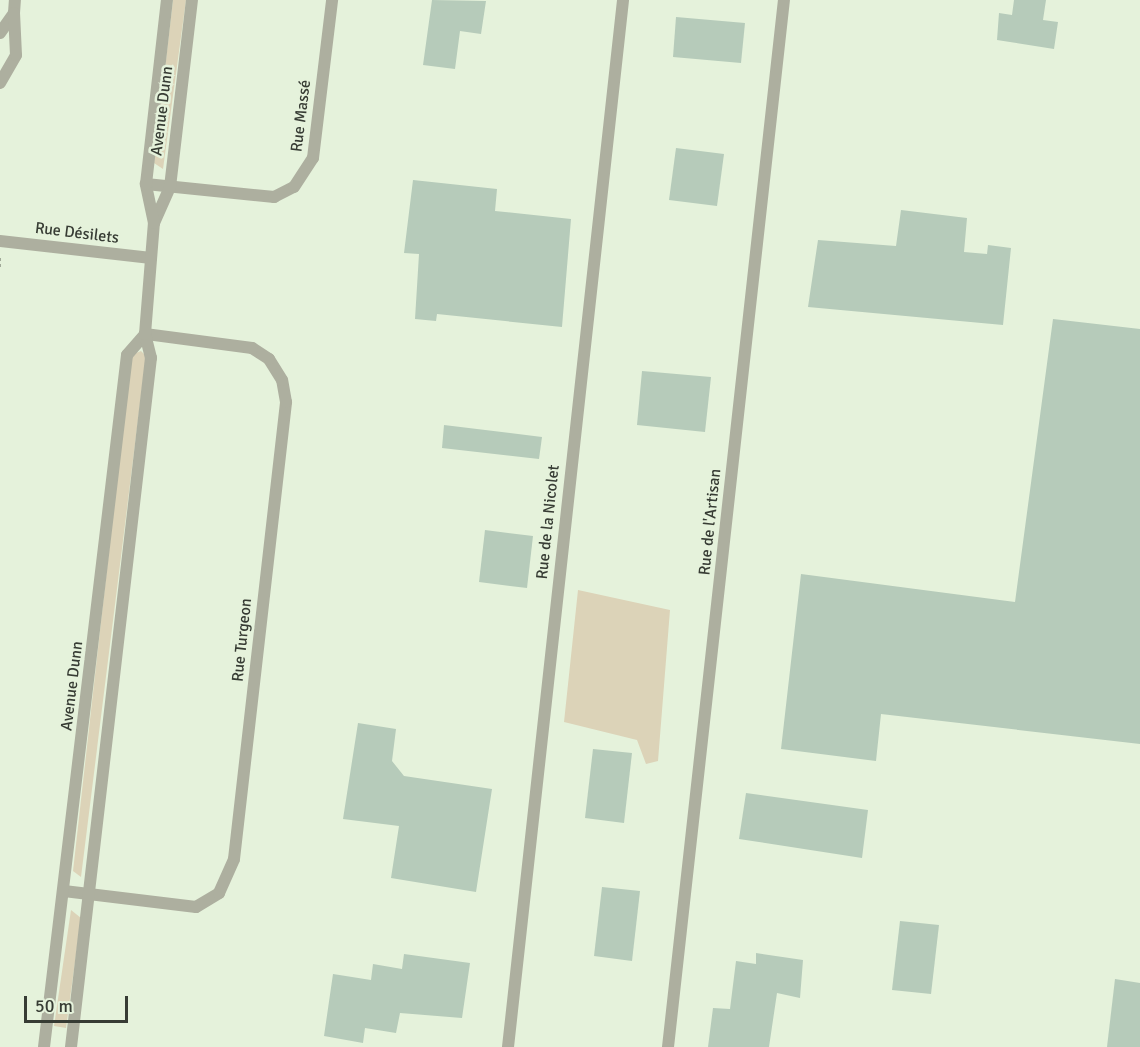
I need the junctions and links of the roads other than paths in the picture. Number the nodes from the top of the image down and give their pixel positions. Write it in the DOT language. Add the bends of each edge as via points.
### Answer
graph roads {
  1 [pos="15,0"];
  2 [pos="167,0"];
  3 [pos="192,0"];
  4 [pos="332,0"];
  5 [pos="623,0"];
  6 [pos="784,0"];
  7 [pos="14,14"];
  8 [pos="0,33"];
  9 [pos="0,83"];
  10 [pos="146,184"];
  11 [pos="170,187"];
  12 [pos="154,223"];
  13 [pos="0,241"];
  14 [pos="151,258"];
  15 [pos="145,334"];
  16 [pos="64,891"];
  17 [pos="90,896"];
  18 [pos="44,1047"];
  19 [pos="71,1047"];
  20 [pos="507,1047"];
  21 [pos="668,1047"];
  1 -- 7 [label="street"];
  2 -- 10 [label="street, Avenue Dunn"];
  3 -- 11 [label="street, Avenue Dunn"];
  4 -- 11 [label="street, Rue Massé" via="313,158 306,174 274,197"];
  5 -- 20 [label="street, Rue de la Nicolet"];
  6 -- 21 [label="street, Rue de l'Artisan"];
  7 -- 8 [label="street"];
  7 -- 9 [label="street" via="16,55"];
  10 -- 11 [label="street, Rue Massé"];
  10 -- 12 [label="street, Avenue Dunn"];
  11 -- 12 [label="street, Avenue Dunn"];
  12 -- 14 [label="street, Avenue Dunn"];
  13 -- 14 [label="street, Rue Désilets"];
  14 -- 15 [label="street, Avenue Dunn"];
  15 -- 16 [label="street, Avenue Dunn" via="128,355"];
  15 -- 17 [label="street, Avenue Dunn" via="151,358"];
  15 -- 17 [label="street, Rue Turgeon" via="259,351 282,380 286,402 230,876 219,893 196,907"];
  16 -- 17 [label="street, Rue Turgeon"];
  16 -- 18 [label="street, Avenue Dunn"];
  17 -- 19 [label="street, Avenue Dunn"];
}
